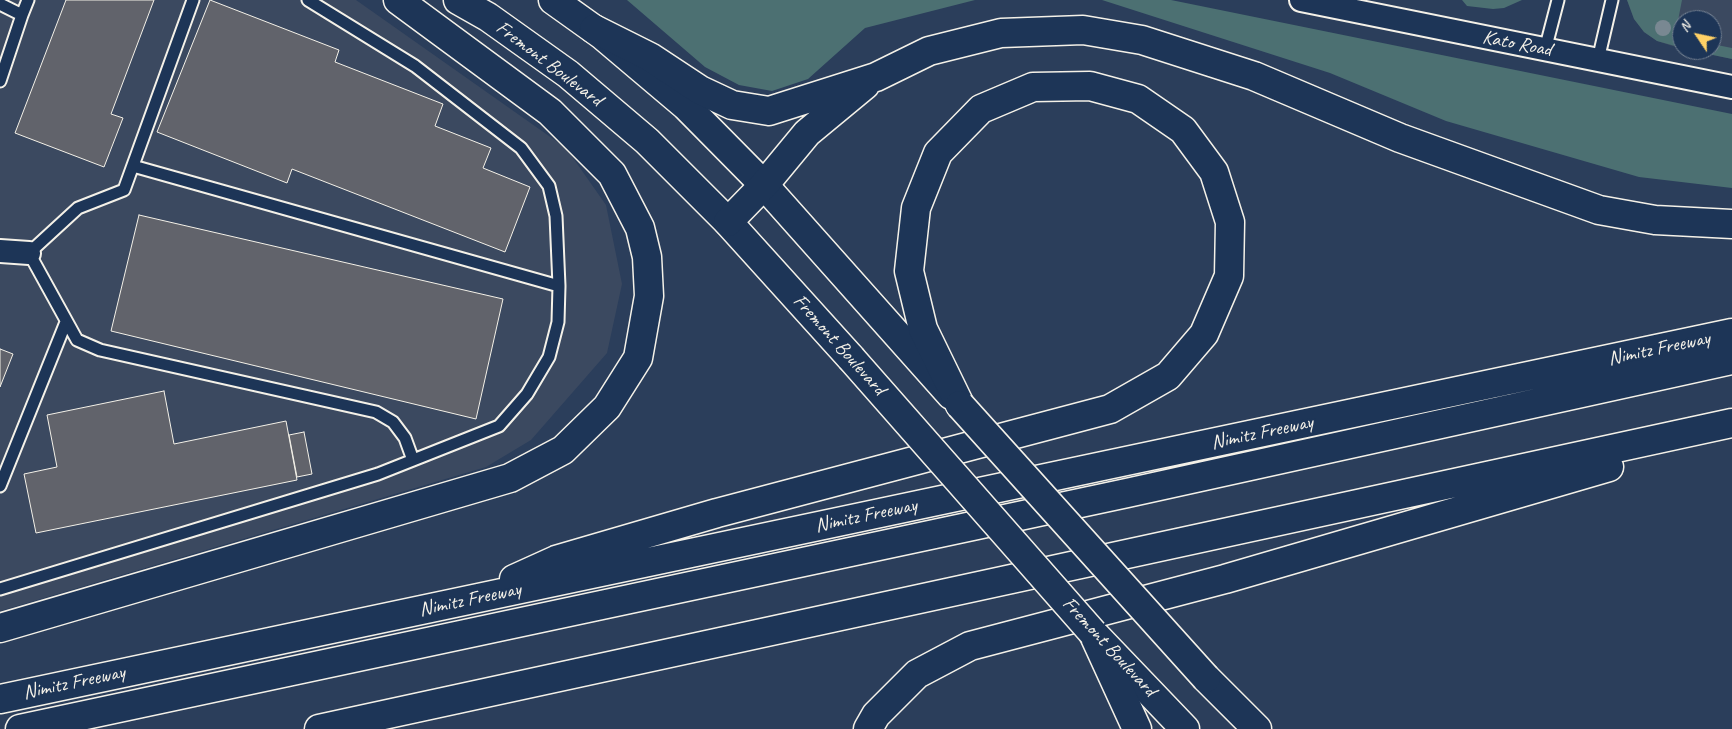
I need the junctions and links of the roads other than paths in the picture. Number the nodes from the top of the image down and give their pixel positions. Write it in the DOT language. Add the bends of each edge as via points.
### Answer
graph roads {
  1 [pos="28,0"];
  2 [pos="193,0"];
  3 [pos="308,0"];
  4 [pos="398,0"];
  5 [pos="458,0"];
  6 [pos="553,0"];
  7 [pos="1301,0"];
  8 [pos="1558,0"];
  9 [pos="1612,0"];
  10 [pos="0,4"];
  11 [pos="22,15"];
  12 [pos="594,29"];
  13 [pos="1545,50"];
  14 [pos="1598,60"];
  15 [pos="876,77"];
  16 [pos="0,81"];
  17 [pos="1732,87"];
  18 [pos="133,166"];
  19 [pos="764,185"];
  20 [pos="728,222"];
  21 [pos="1732,224"];
  22 [pos="0,251"];
  23 [pos="29,253"];
  24 [pos="559,286"];
  25 [pos="66,322"];
  26 [pos="1732,333"];
  27 [pos="1732,360"];
  28 [pos="960,406"];
  29 [pos="1732,424"];
  30 [pos="1732,430"];
  31 [pos="413,460"];
  32 [pos="0,486"];
  33 [pos="0,589"];
  34 [pos="466,601"];
  35 [pos="0,628"];
  36 [pos="1093,633"];
  37 [pos="0,699"];
  38 [pos="1178,721"];
  39 [pos="1135,725"];
  40 [pos="20,729"];
  41 [pos="319,729"];
  42 [pos="868,729"];
  43 [pos="1257,729"];
  1 -- 11 [label="lane"];
  2 -- 18 [label="lane"];
  3 -- 24 [label="lane" via="415,66 521,148 549,186 556,216"];
  4 -- 35 [label="main road" via="550,112 612,174 640,228 647,257 649,296 638,358 607,408 563,450 510,478"];
  5 -- 20 [label="main road, Fremont Boulevard" via="488,17 568,74 647,141"];
  6 -- 12 [label="main road"];
  7 -- 13 [label="street, Kato Road"];
  8 -- 13 [label="lane"];
  9 -- 14 [label="lane"];
  10 -- 11 [label="lane"];
  11 -- 16 [label="lane"];
  12 -- 15 [label="main road" via="732,105 769,111"];
  12 -- 19 [label="main road" via="686,106"];
  13 -- 14 [label="street, Kato Road"];
  14 -- 17 [label="street, Kato Road"];
  15 -- 19 [label="main road" via="807,133"];
  15 -- 21 [label="main road" via="929,51 1001,33 1083,30 1142,40 1254,76 1400,138 1598,210 1655,220"];
  18 -- 23 [label="lane" via="124,190 78,208"];
  18 -- 24 [label="lane"];
  19 -- 20 [label="main road"];
  19 -- 28 [label="main road"];
  20 -- 36 [label="main road, Fremont Boulevard, bridge"];
  22 -- 23 [label="street"];
  23 -- 25 [label="lane"];
  24 -- 31 [label="lane" via="558,322 549,357 527,394 499,426"];
  25 -- 31 [label="lane" via="77,340 100,350 376,412 393,422"];
  25 -- 32 [label="lane"];
  26 -- 34 [label="main road, Nimitz Freeway"];
  27 -- 40 [label="main road"];
  28 -- 34 [label="main road" via="923,329 909,271 916,208 938,153 981,109 1033,87 1090,86 1138,99 1183,130 1214,172 1230,222 1229,276 1204,334 1168,376 1110,409 575,554"];
  28 -- 43 [label="main road, bridge" via="1206,678"];
  29 -- 41 [label="main road"];
  30 -- 42 [label="main road" via="1244,574 970,646 917,674 876,715"];
  31 -- 33 [label="lane" via="378,474"];
  34 -- 37 [label="main road, Nimitz Freeway"];
  36 -- 38 [label="main road, Fremont Boulevard"];
  36 -- 39 [label="main road"];
}
